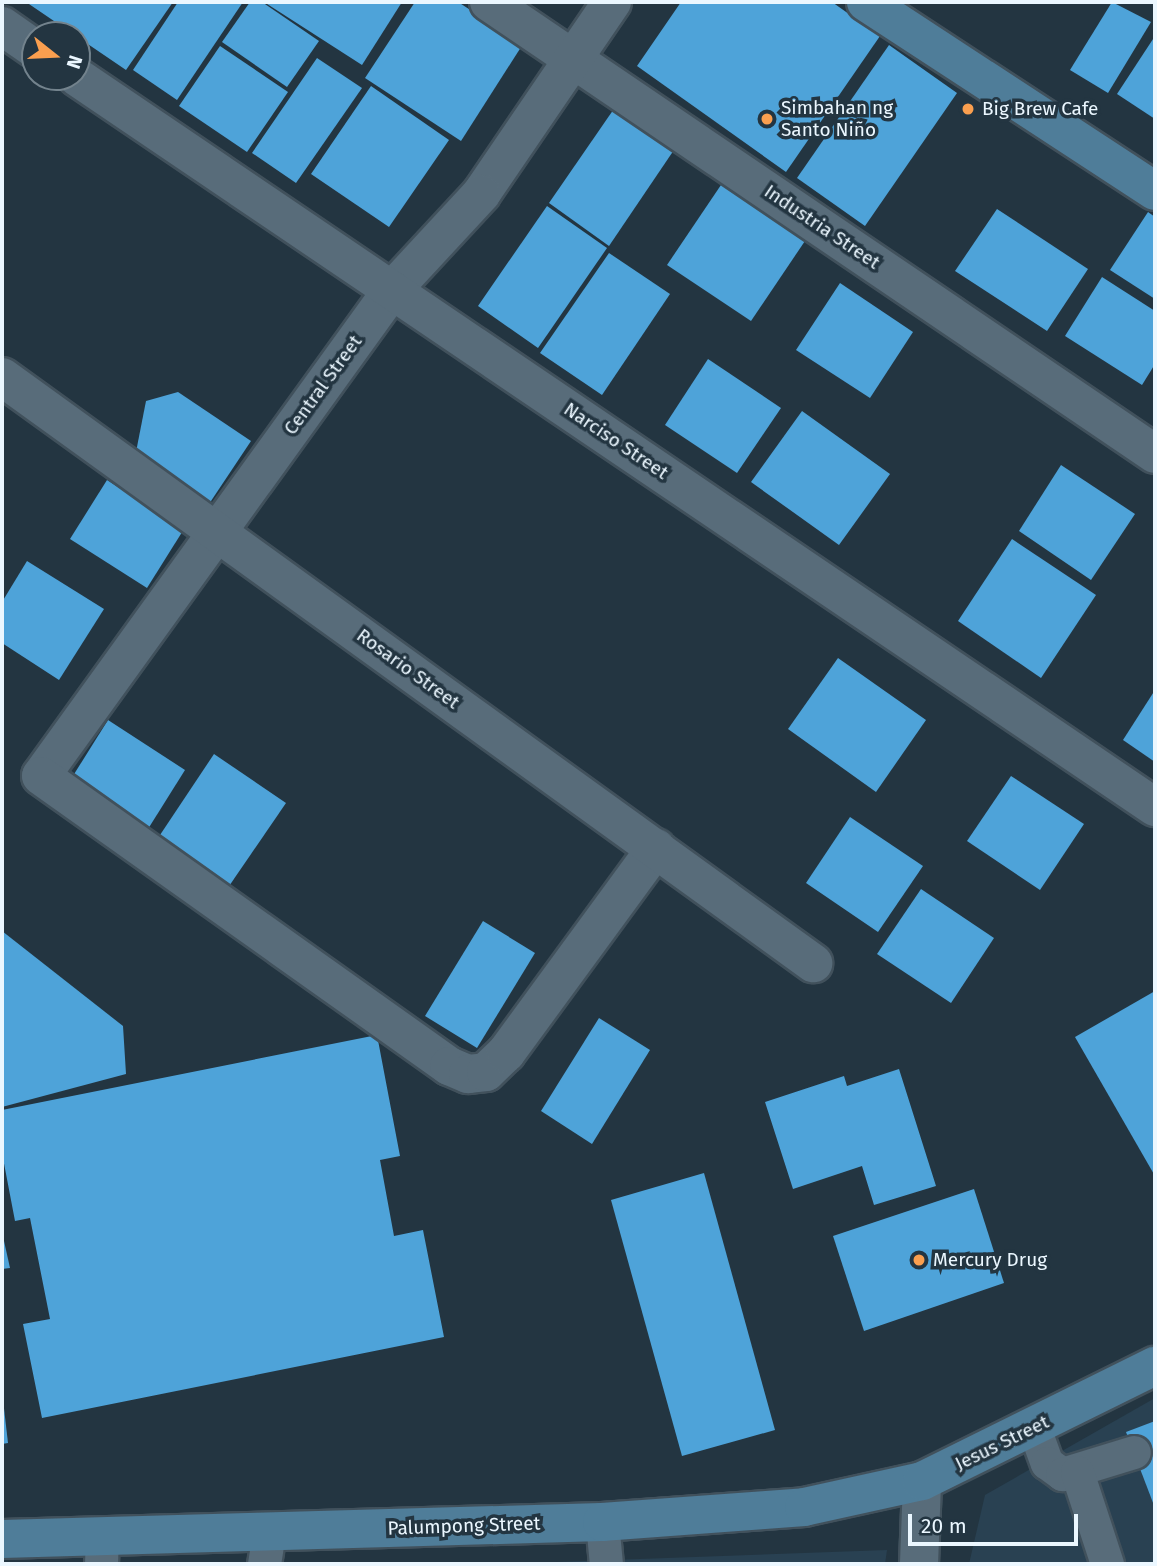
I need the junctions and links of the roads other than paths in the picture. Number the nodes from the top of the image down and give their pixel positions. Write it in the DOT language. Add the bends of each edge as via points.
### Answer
graph roads {
  1 [pos="489,2"];
  2 [pos="612,2"];
  3 [pos="866,2"];
  4 [pos="2,26"];
  5 [pos="21,39"];
  6 [pos="576,60"];
  7 [pos="91,86"];
  8 [pos="1155,191"];
  9 [pos="392,290"];
  10 [pos="2,377"];
  11 [pos="1155,454"];
  12 [pos="218,531"];
  13 [pos="1155,807"];
  14 [pos="656,848"];
  15 [pos="813,962"];
  16 [pos="1155,1366"];
  17 [pos="1034,1428"];
  18 [pos="1133,1452"];
  19 [pos="1077,1472"];
  20 [pos="922,1481"];
  21 [pos="602,1522"];
  22 [pos="2,1539"];
  23 [pos="267,1548"];
  24 [pos="102,1551"];
  25 [pos="606,1564"];
  26 [pos="919,1564"];
  27 [pos="1107,1564"];
  1 -- 6 [label="street, Industria Street"];
  2 -- 6 [label="street, Central Street"];
  3 -- 8 [label="main road"];
  4 -- 5 [label="street"];
  6 -- 9 [label="street, Central Street" via="481,194"];
  6 -- 11 [label="street, Industria Street"];
  7 -- 9 [label="street, Narciso Street"];
  9 -- 12 [label="street, Central Street"];
  9 -- 13 [label="street, Narciso Street"];
  10 -- 12 [label="street, Rosario Street"];
  12 -- 14 [label="street, Rosario Street"];
  12 -- 14 [label="street, Central Street" via="41,776 449,1066 468,1074 486,1072 506,1053"];
  14 -- 15 [label="street, Rosario Street"];
  16 -- 17 [label="main road, Jesus Street"];
  17 -- 19 [label="lane" via="1054,1471"];
  17 -- 20 [label="main road, Jesus Street"];
  18 -- 19 [label="lane"];
  19 -- 27 [label="lane"];
  20 -- 21 [label="main road, Palumpong Street" via="804,1507"];
  20 -- 26 [label="street"];
  21 -- 23 [label="main road, Palumpong Street"];
  21 -- 25 [label="lane"];
  22 -- 24 [label="main road, Palumpong Street"];
  23 -- 24 [label="main road, Palumpong Street"];
}
